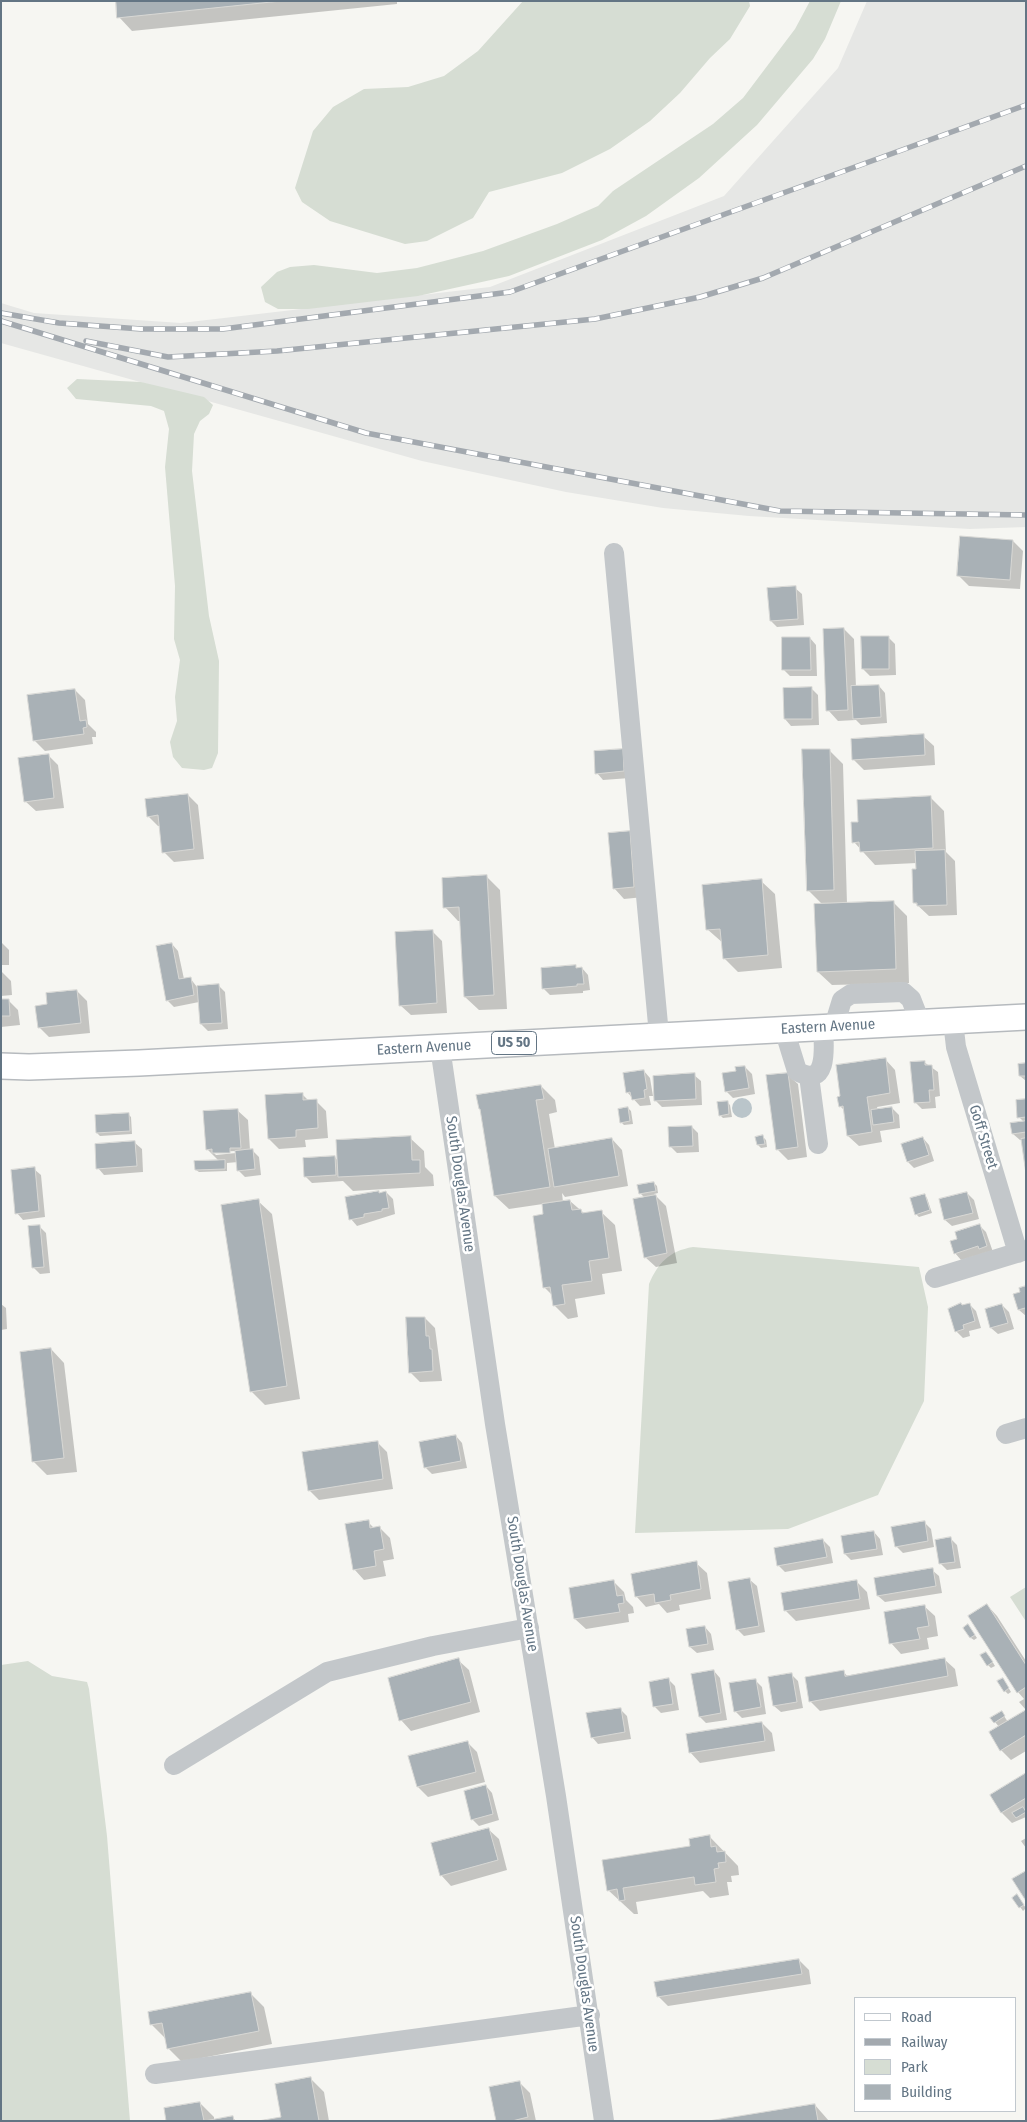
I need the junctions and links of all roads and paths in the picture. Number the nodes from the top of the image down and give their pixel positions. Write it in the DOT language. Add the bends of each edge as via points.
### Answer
graph roads {
  1 [pos="614,553"];
  2 [pos="1026,1017"];
  3 [pos="953,1021"];
  4 [pos="829,1027"];
  5 [pos="784,1029"];
  6 [pos="659,1035"];
  7 [pos="440,1047"];
  8 [pos="1,1066"];
  9 [pos="809,1076"];
  10 [pos="818,1144"];
  11 [pos="1022,1252"];
  12 [pos="935,1278"];
  13 [pos="1026,1428"];
  14 [pos="1006,1434"];
  15 [pos="529,1628"];
  16 [pos="174,1765"];
  17 [pos="590,2015"];
  18 [pos="155,2074"];
  19 [pos="604,2121"];
  1 -- 6 [label="street"];
  2 -- 3 [label="main road, Eastern Avenue / US 50"];
  3 -- 4 [label="main road, Eastern Avenue / US 50"];
  3 -- 11 [label="street, Goff Street" via="956,1047"];
  4 -- 5 [label="main road, Eastern Avenue / US 50"];
  4 -- 9 [label="street" via="820,1071"];
  5 -- 6 [label="main road, Eastern Avenue / US 50"];
  5 -- 9 [label="street" via="797,1071"];
  6 -- 7 [label="main road, Eastern Avenue / US 50"];
  7 -- 8 [label="main road, Eastern Avenue / US 50" via="139,1063"];
  7 -- 15 [label="street, South Douglas Avenue"];
  9 -- 10 [label="street"];
  11 -- 12 [label="street"];
  13 -- 14 [label="street"];
  15 -- 16 [label="street" via="433,1646 327,1672"];
  15 -- 17 [label="street, South Douglas Avenue"];
  17 -- 18 [label="street"];
  17 -- 19 [label="street, South Douglas Avenue"];
}
